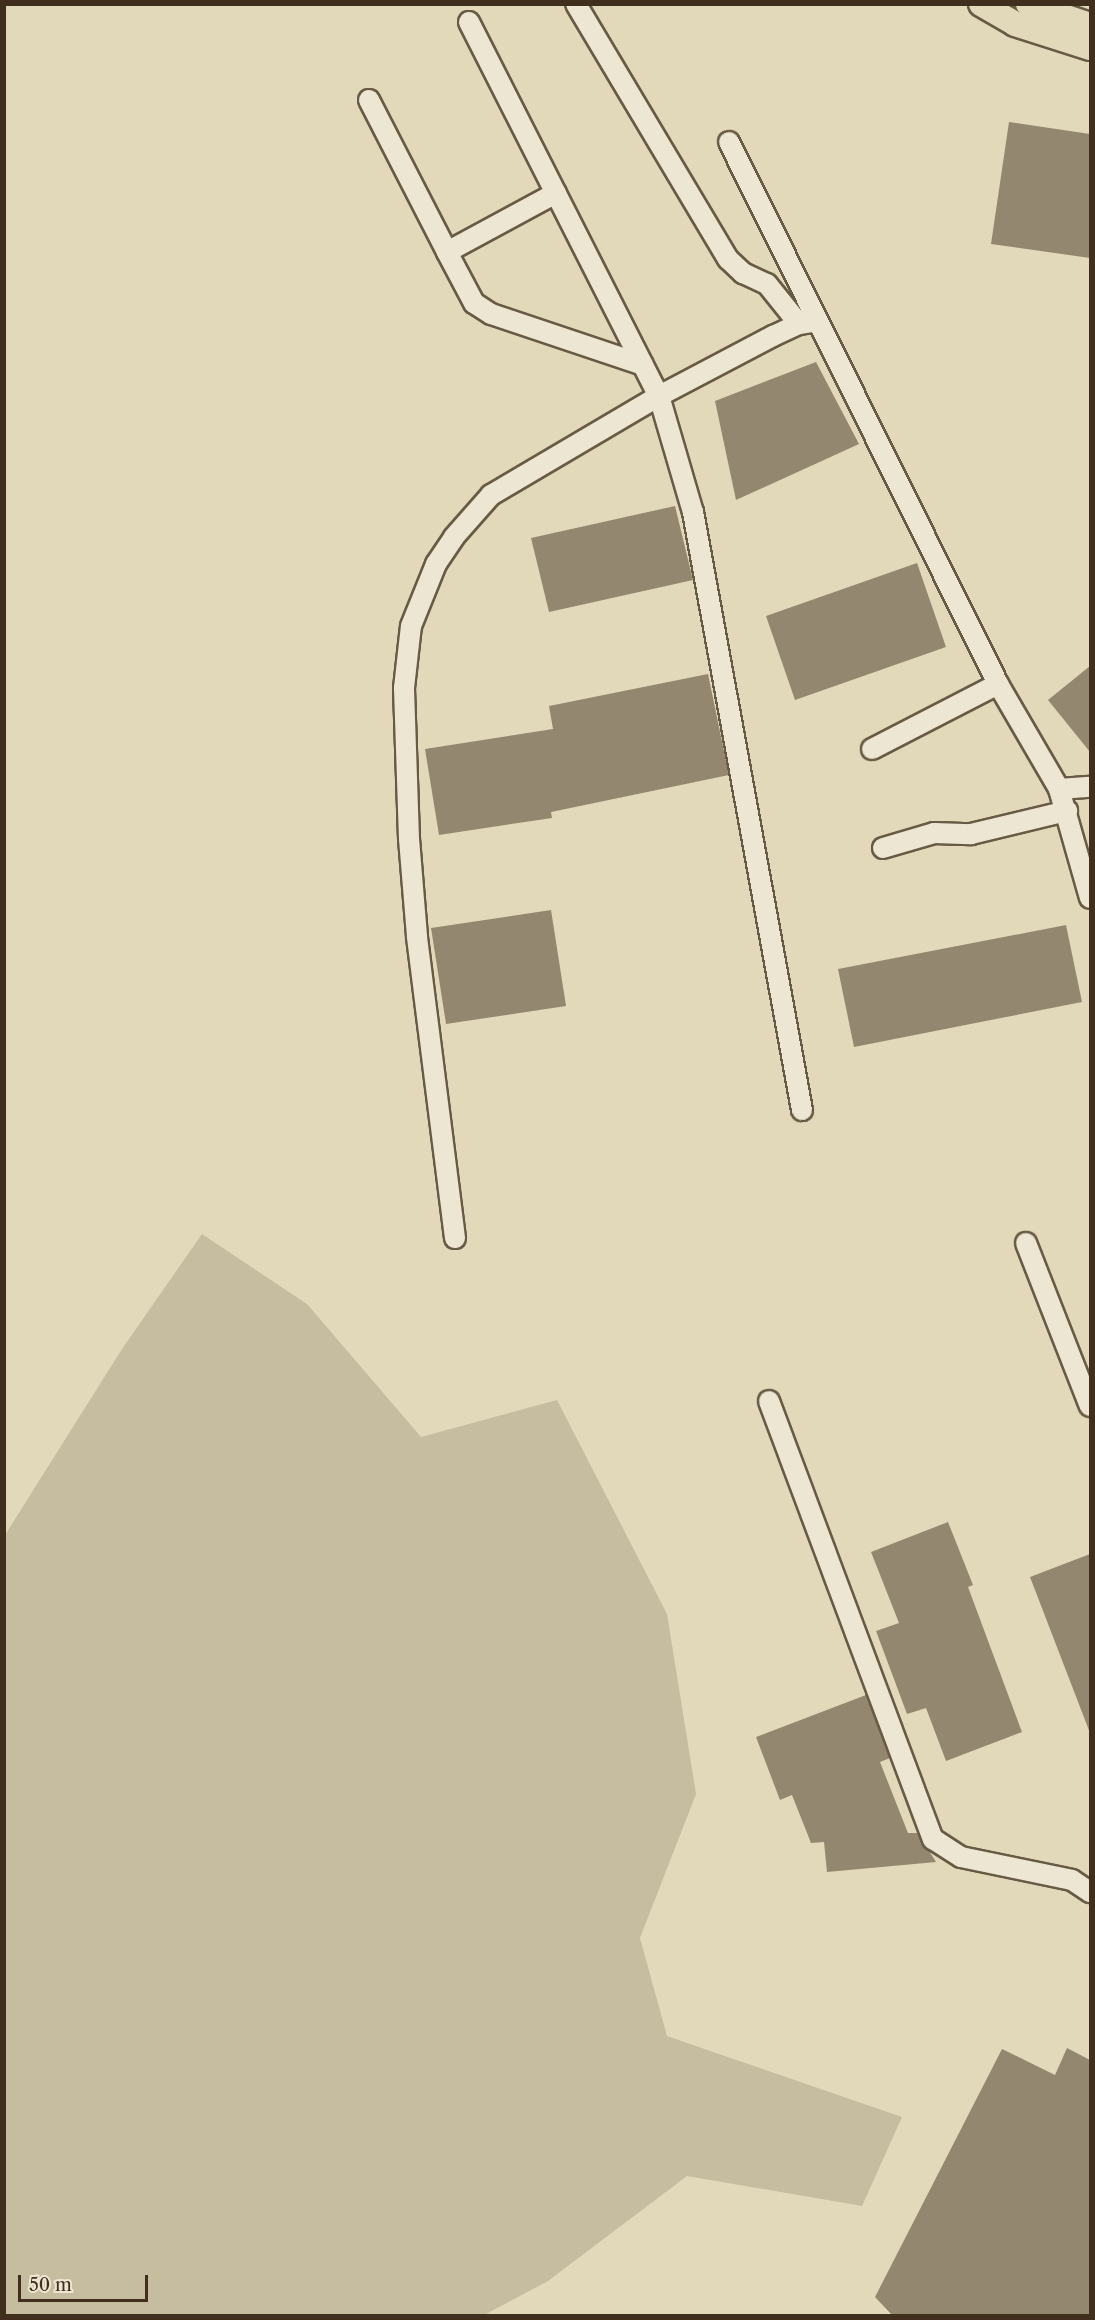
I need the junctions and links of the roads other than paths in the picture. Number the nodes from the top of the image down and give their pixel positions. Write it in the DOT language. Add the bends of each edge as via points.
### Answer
graph roads {
  1 [pos="576,4"];
  2 [pos="981,4"];
  3 [pos="1028,4"];
  4 [pos="469,22"];
  5 [pos="1090,24"];
  6 [pos="1090,48"];
  7 [pos="369,100"];
  8 [pos="729,142"];
  9 [pos="556,193"];
  10 [pos="447,252"];
  11 [pos="819,321"];
  12 [pos="799,324"];
  13 [pos="643,365"];
  14 [pos="659,396"];
  15 [pos="998,684"];
  16 [pos="872,749"];
  17 [pos="1090,787"];
  18 [pos="1059,789"];
  19 [pos="1066,811"];
  20 [pos="883,848"];
  21 [pos="1090,898"];
  22 [pos="802,1110"];
  23 [pos="455,1238"];
  24 [pos="1026,1243"];
  25 [pos="769,1401"];
  26 [pos="1090,1406"];
  27 [pos="1090,1892"];
  1 -- 12 [label="street" via="728,259 743,273 767,284"];
  2 -- 6 [label="main road" via="1015,24"];
  3 -- 5 [label="main road"];
  4 -- 9 [label="street"];
  7 -- 10 [label="street"];
  8 -- 11 [label="street"];
  9 -- 10 [label="street"];
  9 -- 13 [label="street"];
  10 -- 13 [label="street" via="474,303 491,314"];
  11 -- 12 [label="street"];
  11 -- 15 [label="street"];
  12 -- 14 [label="street"];
  13 -- 14 [label="street"];
  14 -- 22 [label="street" via="693,512"];
  14 -- 23 [label="street" via="491,495 436,564 411,626 404,688 409,839 417,936"];
  15 -- 16 [label="street"];
  15 -- 18 [label="street"];
  17 -- 18 [label="street"];
  18 -- 19 [label="street"];
  19 -- 20 [label="street" via="971,834 934,833"];
  19 -- 21 [label="street"];
  24 -- 26 [label="street"];
  25 -- 27 [label="street" via="933,1839 961,1857 1072,1880"];
}
